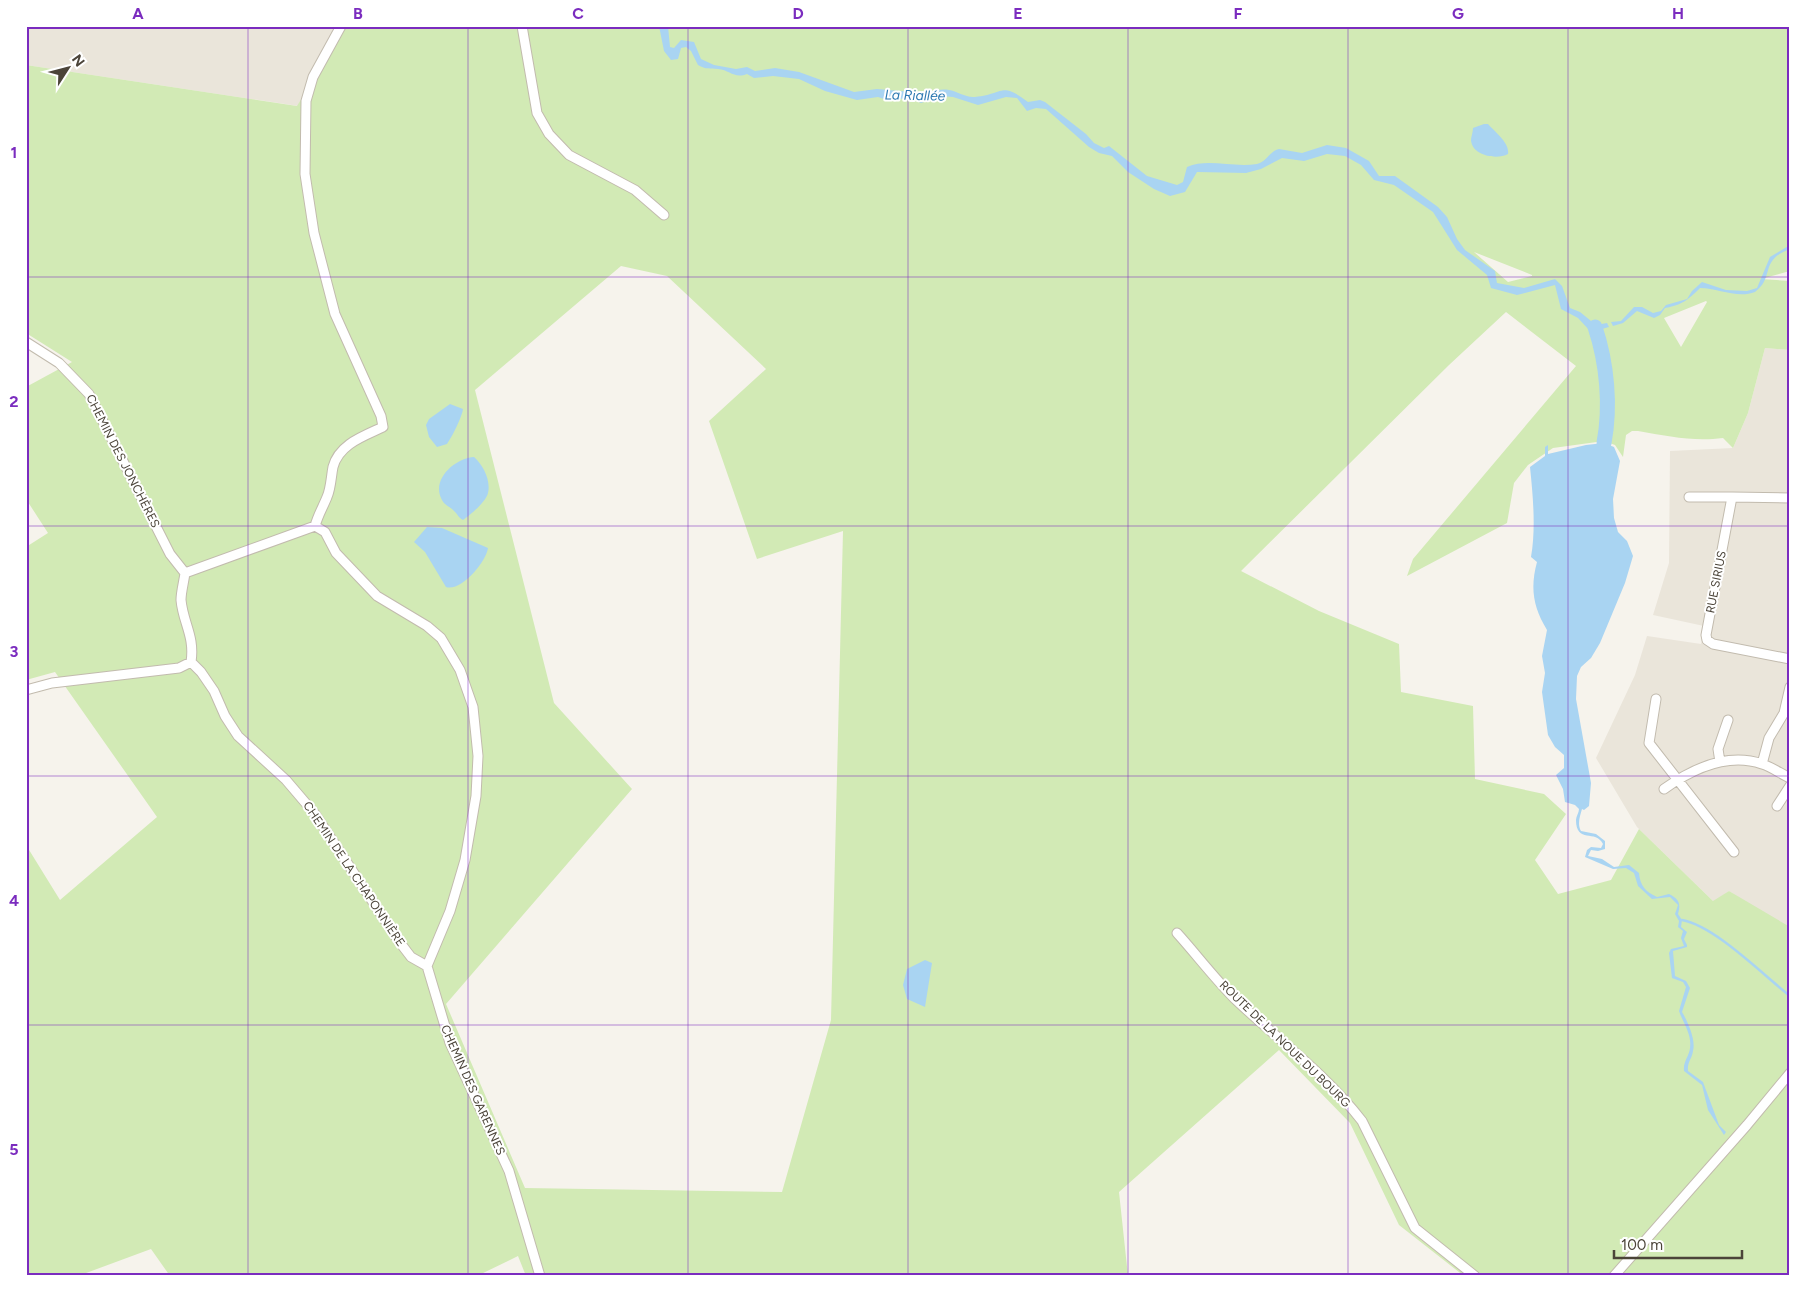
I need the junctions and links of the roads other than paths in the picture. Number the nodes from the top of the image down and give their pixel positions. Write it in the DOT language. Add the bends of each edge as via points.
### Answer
graph roads {
  1 [pos="341,26"];
  2 [pos="522,26"];
  3 [pos="664,215"];
  4 [pos="26,342"];
  5 [pos="1688,497"];
  6 [pos="1732,497"];
  7 [pos="1790,498"];
  8 [pos="315,526"];
  9 [pos="185,573"];
  10 [pos="1790,659"];
  11 [pos="191,662"];
  12 [pos="1790,687"];
  13 [pos="26,690"];
  14 [pos="1656,699"];
  15 [pos="1728,720"];
  16 [pos="1720,762"];
  17 [pos="1762,764"];
  18 [pos="1790,778"];
  19 [pos="1676,780"];
  20 [pos="1790,786"];
  21 [pos="1664,789"];
  22 [pos="1777,806"];
  23 [pos="1734,852"];
  24 [pos="1177,933"];
  25 [pos="427,966"];
  26 [pos="1790,1073"];
  27 [pos="540,1276"];
  28 [pos="1475,1276"];
  29 [pos="1614,1276"];
  1 -- 8 [label="street" via="313,77 306,101 305,174 314,233 335,314 383,427 339,452"];
  2 -- 3 [label="street" via="537,113 549,134 569,155 635,190"];
  4 -- 9 [label="street, CHEMIN DES JONCHÈRES" via="59,363 89,394 170,554"];
  5 -- 6 [label="street"];
  6 -- 7 [label="street"];
  6 -- 10 [label="street, RUE SIRIUS" via="1706,638 1712,644"];
  8 -- 9 [label="street"];
  8 -- 25 [label="street" via="325,532 336,553 377,596 441,638 460,670 473,707 478,756 476,796 465,860 450,911"];
  9 -- 11 [label="street" via="181,600 192,644"];
  11 -- 13 [label="street" via="180,668 52,683"];
  11 -- 25 [label="street, CHEMIN DE LA CHAPONNIÈRE" via="214,691 238,736 298,793 398,940 412,956"];
  12 -- 17 [label="street" via="1784,712 1769,738"];
  14 -- 19 [label="street" via="1649,743"];
  15 -- 16 [label="street" via="1718,749"];
  16 -- 17 [label="street" via="1740,760"];
  16 -- 19 [label="street" via="1699,767"];
  17 -- 18 [label="street"];
  19 -- 21 [label="street"];
  19 -- 23 [label="street"];
  20 -- 22 [label="street"];
  24 -- 28 [label="street, ROUTE DE LA NOUE DU BOURG" via="1233,997 1350,1105 1362,1120 1414,1228"];
  25 -- 27 [label="street, CHEMIN DES GARENNES" via="450,1043 509,1171"];
  26 -- 29 [label="street"];
}
